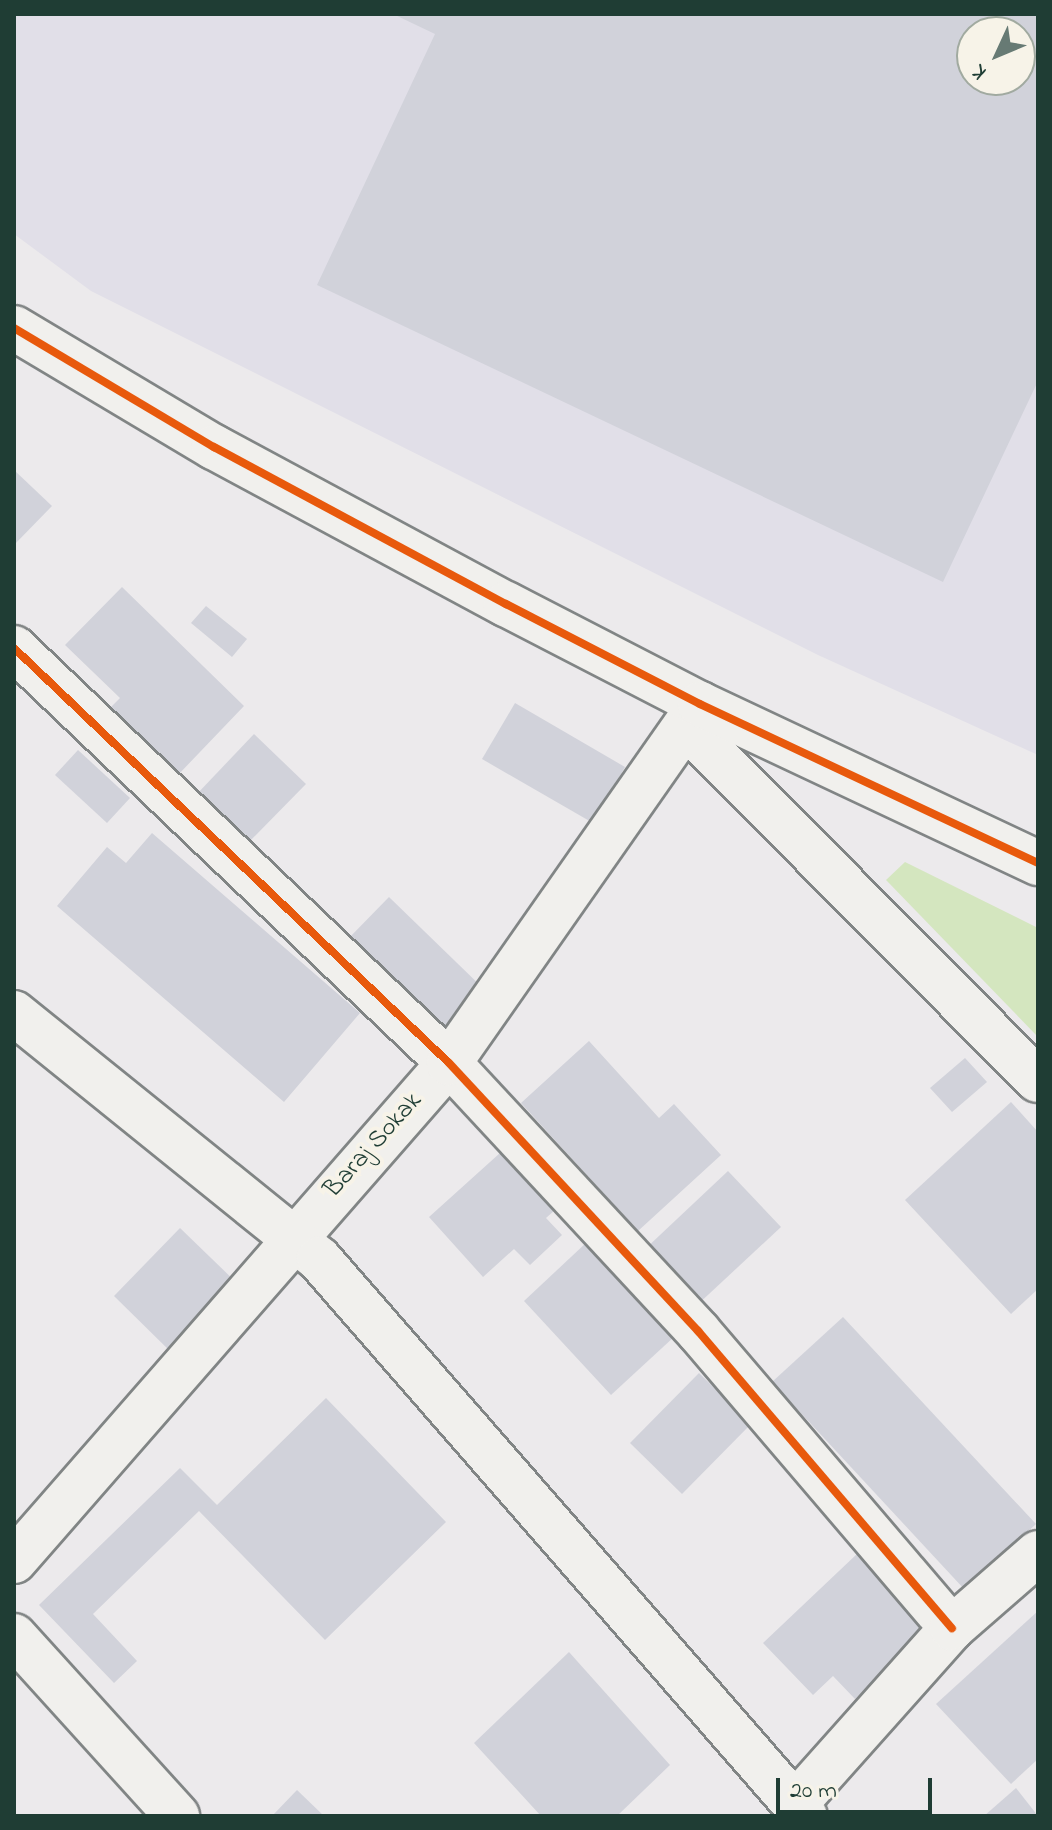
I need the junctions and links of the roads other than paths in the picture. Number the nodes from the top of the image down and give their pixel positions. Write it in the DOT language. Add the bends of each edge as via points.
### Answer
graph roads {
  1 [pos="16,333"];
  2 [pos="14,648"];
  3 [pos="694,716"];
  4 [pos="1038,863"];
  5 [pos="14,1013"];
  6 [pos="449,1063"];
  7 [pos="1038,1080"];
  8 [pos="292,1239"];
  9 [pos="1038,1553"];
  10 [pos="14,1561"];
  11 [pos="952,1628"];
  12 [pos="14,1636"];
  13 [pos="800,1810"];
  14 [pos="177,1816"];
  1 -- 3 [label="street"];
  2 -- 6 [label="street"];
  3 -- 4 [label="street"];
  3 -- 6 [label="street, Baraj Sokak"];
  3 -- 7 [label="street"];
  5 -- 8 [label="street"];
  6 -- 8 [label="street, Baraj Sokak"];
  6 -- 11 [label="street" via="698,1331"];
  8 -- 10 [label="street, Baraj Sokak"];
  8 -- 13 [label="street" via="319,1259"];
  9 -- 11 [label="street"];
  11 -- 13 [label="street"];
  12 -- 14 [label="street"];
}
